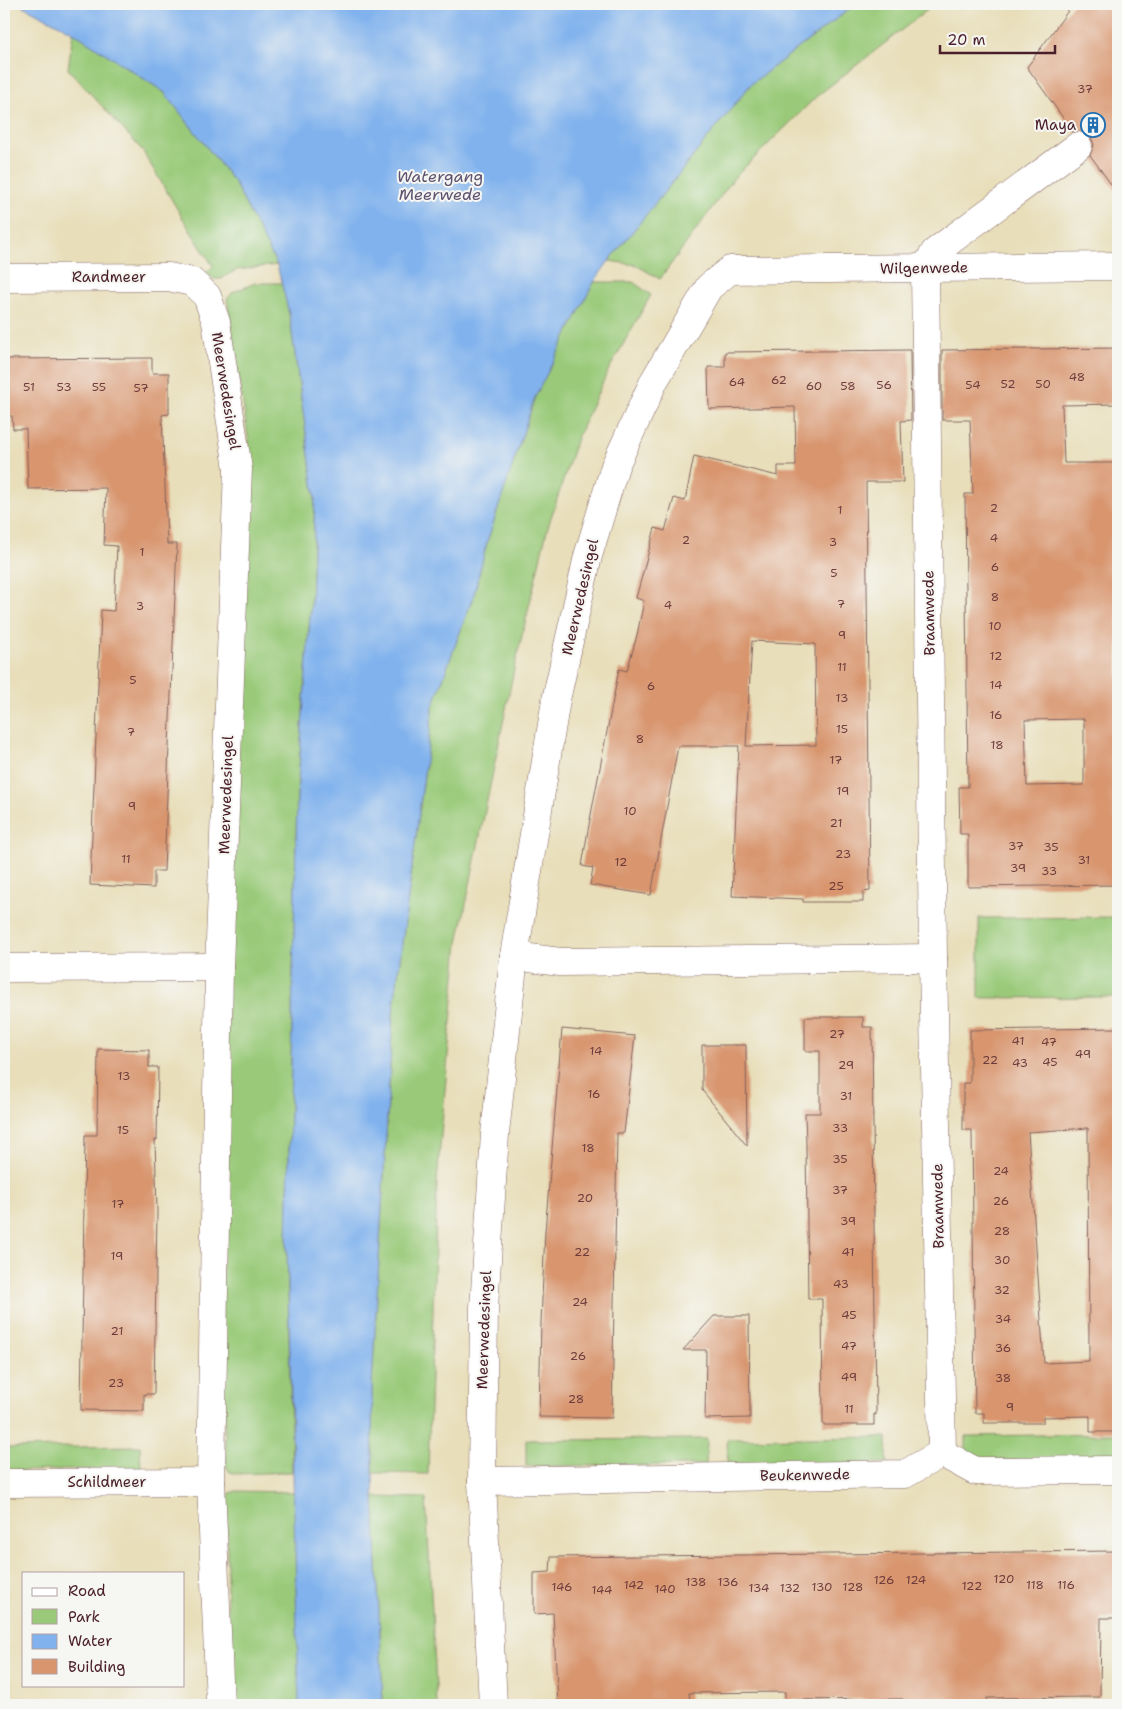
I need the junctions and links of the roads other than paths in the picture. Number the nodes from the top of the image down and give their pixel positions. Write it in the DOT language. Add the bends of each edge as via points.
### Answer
graph roads {
  1 [pos="1078,146"];
  2 [pos="1118,266"];
  3 [pos="925,268"];
  4 [pos="730,270"];
  5 [pos="4,278"];
  6 [pos="208,296"];
  7 [pos="514,956"];
  8 [pos="933,958"];
  9 [pos="219,967"];
  10 [pos="11,968"];
  11 [pos="942,1453"];
  12 [pos="1118,1470"];
  13 [pos="482,1481"];
  14 [pos="211,1482"];
  15 [pos="4,1483"];
  16 [pos="220,1705"];
  17 [pos="493,1705"];
  1 -- 3 [label="street" via="935,252"];
  2 -- 3 [label="street, Wilgenwede"];
  3 -- 4 [label="street, Wilgenwede"];
  3 -- 8 [label="street, Braamwede"];
  4 -- 7 [label="street, Meerwedesingel" via="709,287 654,381 615,466 588,556 556,700"];
  5 -- 6 [label="street, Randmeer" via="169,277 192,282"];
  6 -- 9 [label="street, Meerwedesingel" via="216,322 238,469"];
  7 -- 8 [label="street" via="560,962"];
  7 -- 13 [label="street, Meerwedesingel" via="495,1134 484,1308"];
  8 -- 11 [label="street, Braamwede"];
  9 -- 10 [label="street"];
  9 -- 14 [label="street, Meerwedesingel"];
  11 -- 12 [label="street" via="975,1471"];
  11 -- 13 [label="street, Beukenwede" via="905,1474"];
  13 -- 17 [label="street, Meerwedesingel"];
  14 -- 15 [label="street, Schildmeer"];
  14 -- 16 [label="street, Meerwedesingel"];
}
